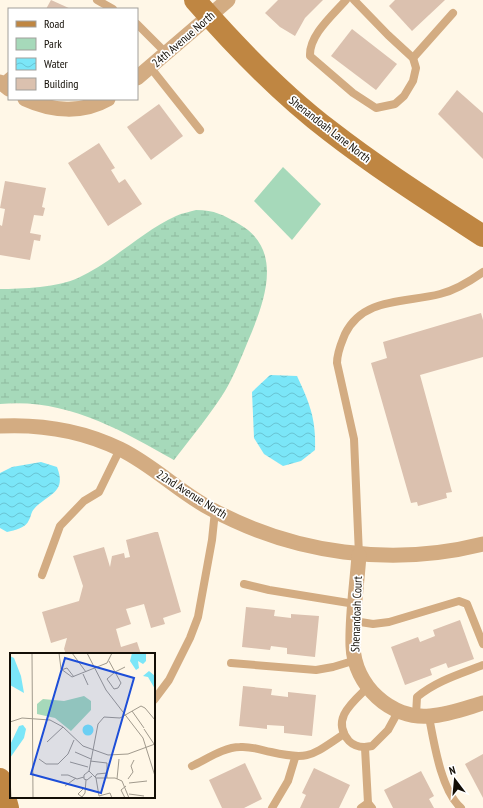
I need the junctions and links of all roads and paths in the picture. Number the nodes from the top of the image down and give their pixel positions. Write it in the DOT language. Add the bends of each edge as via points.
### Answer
graph roads {
  1 [pos="97,0"];
  2 [pos="195,0"];
  3 [pos="228,0"];
  4 [pos="346,0"];
  5 [pos="354,0"];
  6 [pos="111,8"];
  7 [pos="453,13"];
  8 [pos="209,16"];
  9 [pos="138,25"];
  10 [pos="166,52"];
  11 [pos="413,58"];
  12 [pos="150,67"];
  13 [pos="138,77"];
  14 [pos="27,100"];
  15 [pos="100,101"];
  16 [pos="200,130"];
  17 [pos="483,236"];
  18 [pos="483,272"];
  19 [pos="0,426"];
  20 [pos="120,449"];
  21 [pos="215,511"];
  22 [pos="483,544"];
  23 [pos="359,555"];
  24 [pos="42,576"];
  25 [pos="244,584"];
  26 [pos="355,604"];
  27 [pos="354,621"];
  28 [pos="483,644"];
  29 [pos="356,660"];
  30 [pos="231,663"];
  31 [pos="483,665"];
  32 [pos="368,687"];
  33 [pos="155,699"];
  34 [pos="483,703"];
  35 [pos="399,710"];
  36 [pos="422,716"];
  37 [pos="344,734"];
  38 [pos="365,748"];
  39 [pos="296,758"];
  40 [pos="192,766"];
  41 [pos="0,779"];
  42 [pos="367,806"];
  43 [pos="8,808"];
  44 [pos="272,808"];
  45 [pos="461,808"];
  1 -- 6 [label="lane"];
  2 -- 8 [label="street, Shenandoah Lane North"];
  3 -- 8 [label="street, 24th Avenue North"];
  4 -- 11 [label="lane" via="309,47 310,56 353,93 376,108 395,104 404,96 413,81 416,68"];
  5 -- 11 [label="lane"];
  7 -- 11 [label="lane"];
  8 -- 10 [label="street, 24th Avenue North"];
  8 -- 17 [label="street, Shenandoah Lane North" via="235,46 329,131"];
  9 -- 10 [label="lane"];
  10 -- 12 [label="street, 24th Avenue North"];
  12 -- 13 [label="street, 24th Avenue North"];
  12 -- 16 [label="lane"];
  14 -- 15 [label="street" via="58,109 81,108"];
  18 -- 23 [label="lane" via="455,290 377,305 364,311 349,326 342,340 337,352 337,363 354,439"];
  19 -- 20 [label="street, 22nd Avenue North" via="53,428 87,436"];
  20 -- 21 [label="street, 22nd Avenue North"];
  20 -- 24 [label="lane" via="99,492 84,501 60,526"];
  21 -- 23 [label="street, 22nd Avenue North" via="280,538"];
  21 -- 33 [label="lane" via="198,617 169,680"];
  22 -- 23 [label="street, 22nd Avenue North" via="460,550 415,554"];
  23 -- 26 [label="street, Shenandoah Court"];
  25 -- 26 [label="lane"];
  26 -- 27 [label="street, Shenandoah Court"];
  27 -- 28 [label="lane" via="373,624 390,622 459,601 467,604"];
  27 -- 29 [label="street, Shenandoah Court" via="353,647"];
  29 -- 30 [label="lane" via="316,670"];
  29 -- 32 [label="street, Shenandoah Court" via="364,683"];
  31 -- 36 [label="lane" via="444,680 417,697"];
  32 -- 35 [label="street, Shenandoah Court" via="377,697"];
  32 -- 37 [label="lane" via="344,713 341,729"];
  34 -- 36 [label="street, Shenandoah Court" via="447,714"];
  35 -- 36 [label="street, Shenandoah Court"];
  35 -- 38 [label="lane" via="377,743"];
  36 -- 45 [label="lane" via="453,801"];
  37 -- 38 [label="lane" via="351,743"];
  37 -- 39 [label="lane" via="315,753"];
  38 -- 42 [label="lane"];
  39 -- 40 [label="lane" via="239,747"];
  39 -- 44 [label="lane" via="288,781"];
  41 -- 43 [label="street"];
}
